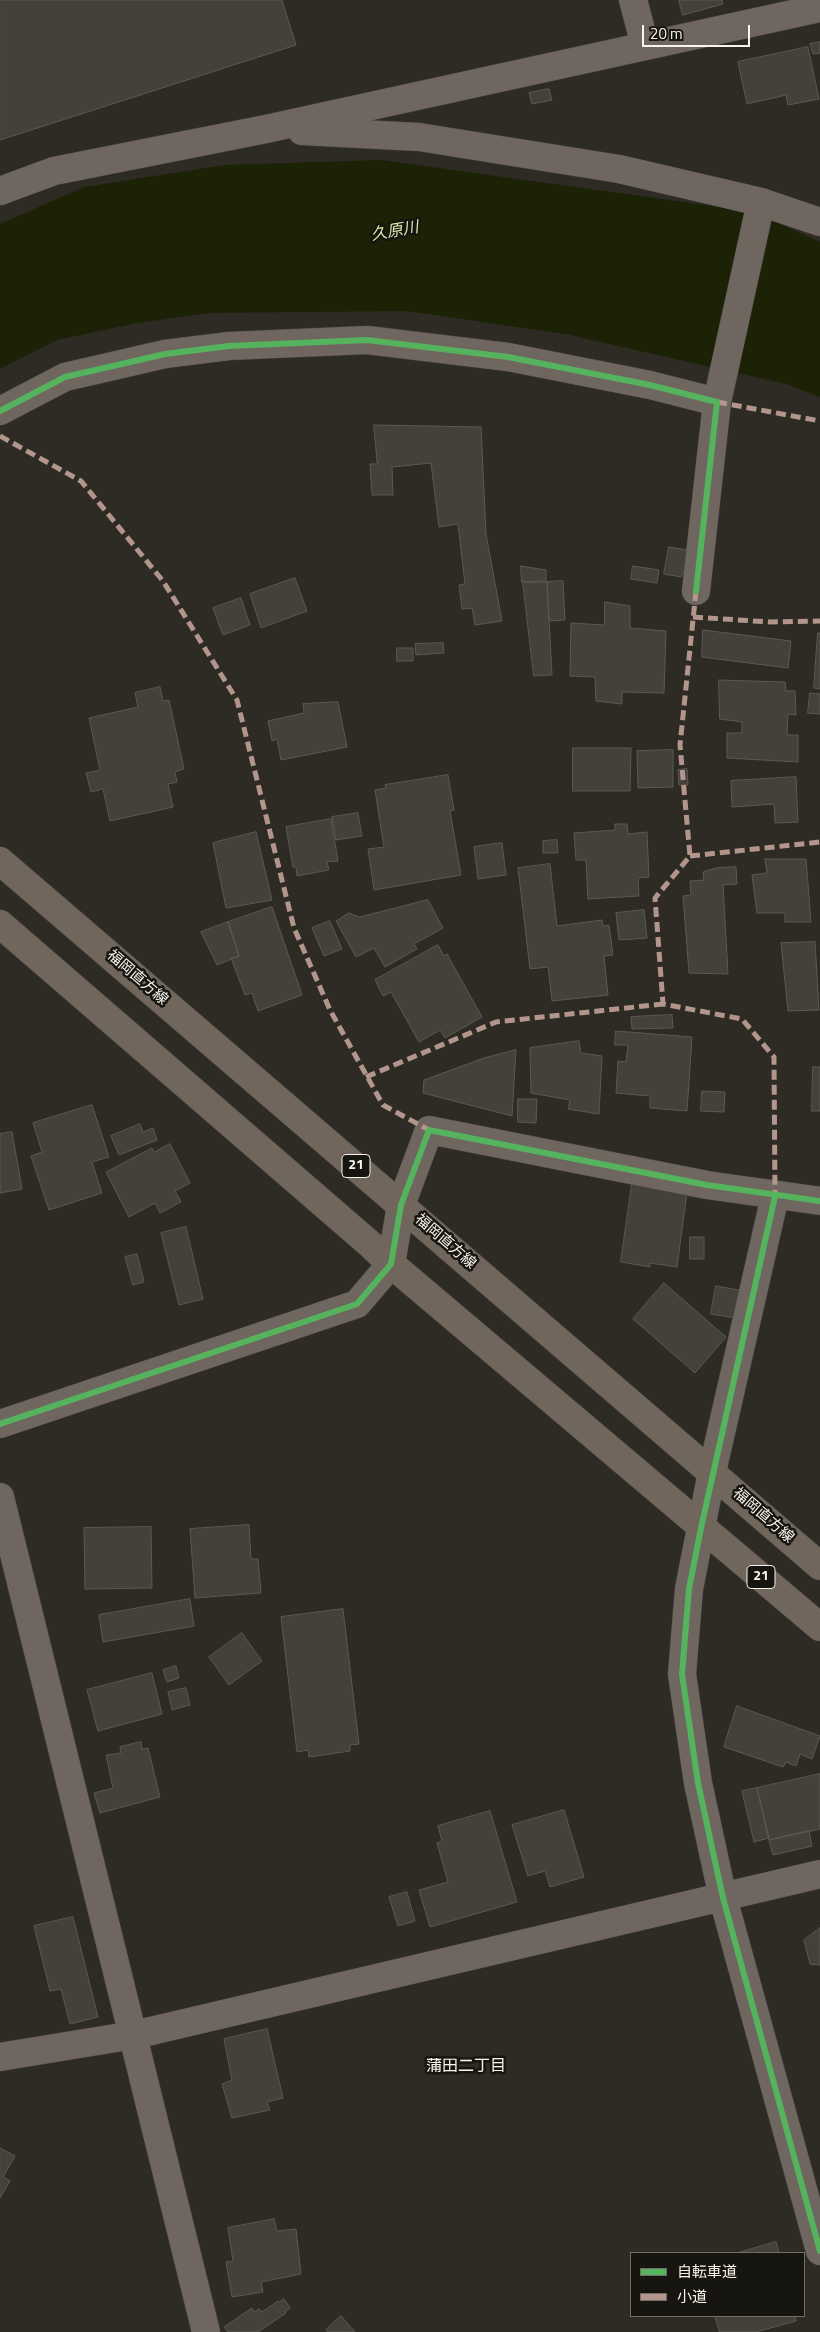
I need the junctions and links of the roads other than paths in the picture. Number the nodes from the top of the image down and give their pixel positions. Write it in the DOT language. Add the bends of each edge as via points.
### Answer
graph roads {
  1 [pos="633,0"];
  2 [pos="820,8"];
  3 [pos="645,45"];
  4 [pos="266,129"];
  5 [pos="0,191"];
  6 [pos="761,202"];
  7 [pos="820,222"];
  8 [pos="717,402"];
  9 [pos="0,411"];
  10 [pos="696,591"];
  11 [pos="0,861"];
  12 [pos="0,924"];
  13 [pos="775,1196"];
  14 [pos="820,1201"];
  15 [pos="401,1205"];
  16 [pos="390,1264"];
  17 [pos="0,1424"];
  18 [pos="712,1472"];
  19 [pos="0,1497"];
  20 [pos="701,1528"];
  21 [pos="820,1566"];
  22 [pos="820,1627"];
  23 [pos="820,1874"];
  24 [pos="723,1898"];
  25 [pos="134,2035"];
  26 [pos="0,2057"];
  27 [pos="820,2251"];
  28 [pos="206,2332"];
  1 -- 3 [label="street"];
  2 -- 3 [label="street"];
  3 -- 4 [label="street"];
  4 -- 5 [label="street" via="54,171"];
  4 -- 6 [label="street" via="420,136 619,169"];
  6 -- 7 [label="street"];
  6 -- 8 [label="street"];
  8 -- 9 [label="street" via="650,385 508,357 367,340 230,346 165,354 65,377"];
  8 -- 10 [label="street"];
  11 -- 15 [label="main road, 福岡直方線 / 21"];
  12 -- 16 [label="main road, 21" via="364,1238"];
  13 -- 14 [label="street"];
  13 -- 15 [label="street" via="429,1130"];
  13 -- 18 [label="street"];
  15 -- 16 [label="street"];
  15 -- 18 [label="main road, 福岡直方線 / 21"];
  16 -- 17 [label="street" via="357,1304"];
  16 -- 20 [label="main road, 21"];
  18 -- 20 [label="street"];
  18 -- 21 [label="main road, 福岡直方線 / 21"];
  19 -- 25 [label="street"];
  20 -- 22 [label="main road, 21"];
  20 -- 24 [label="street" via="689,1589 682,1674 698,1783"];
  23 -- 24 [label="street"];
  24 -- 25 [label="street" via="681,1905"];
  24 -- 27 [label="street"];
  25 -- 26 [label="street"];
  25 -- 28 [label="street"];
}
